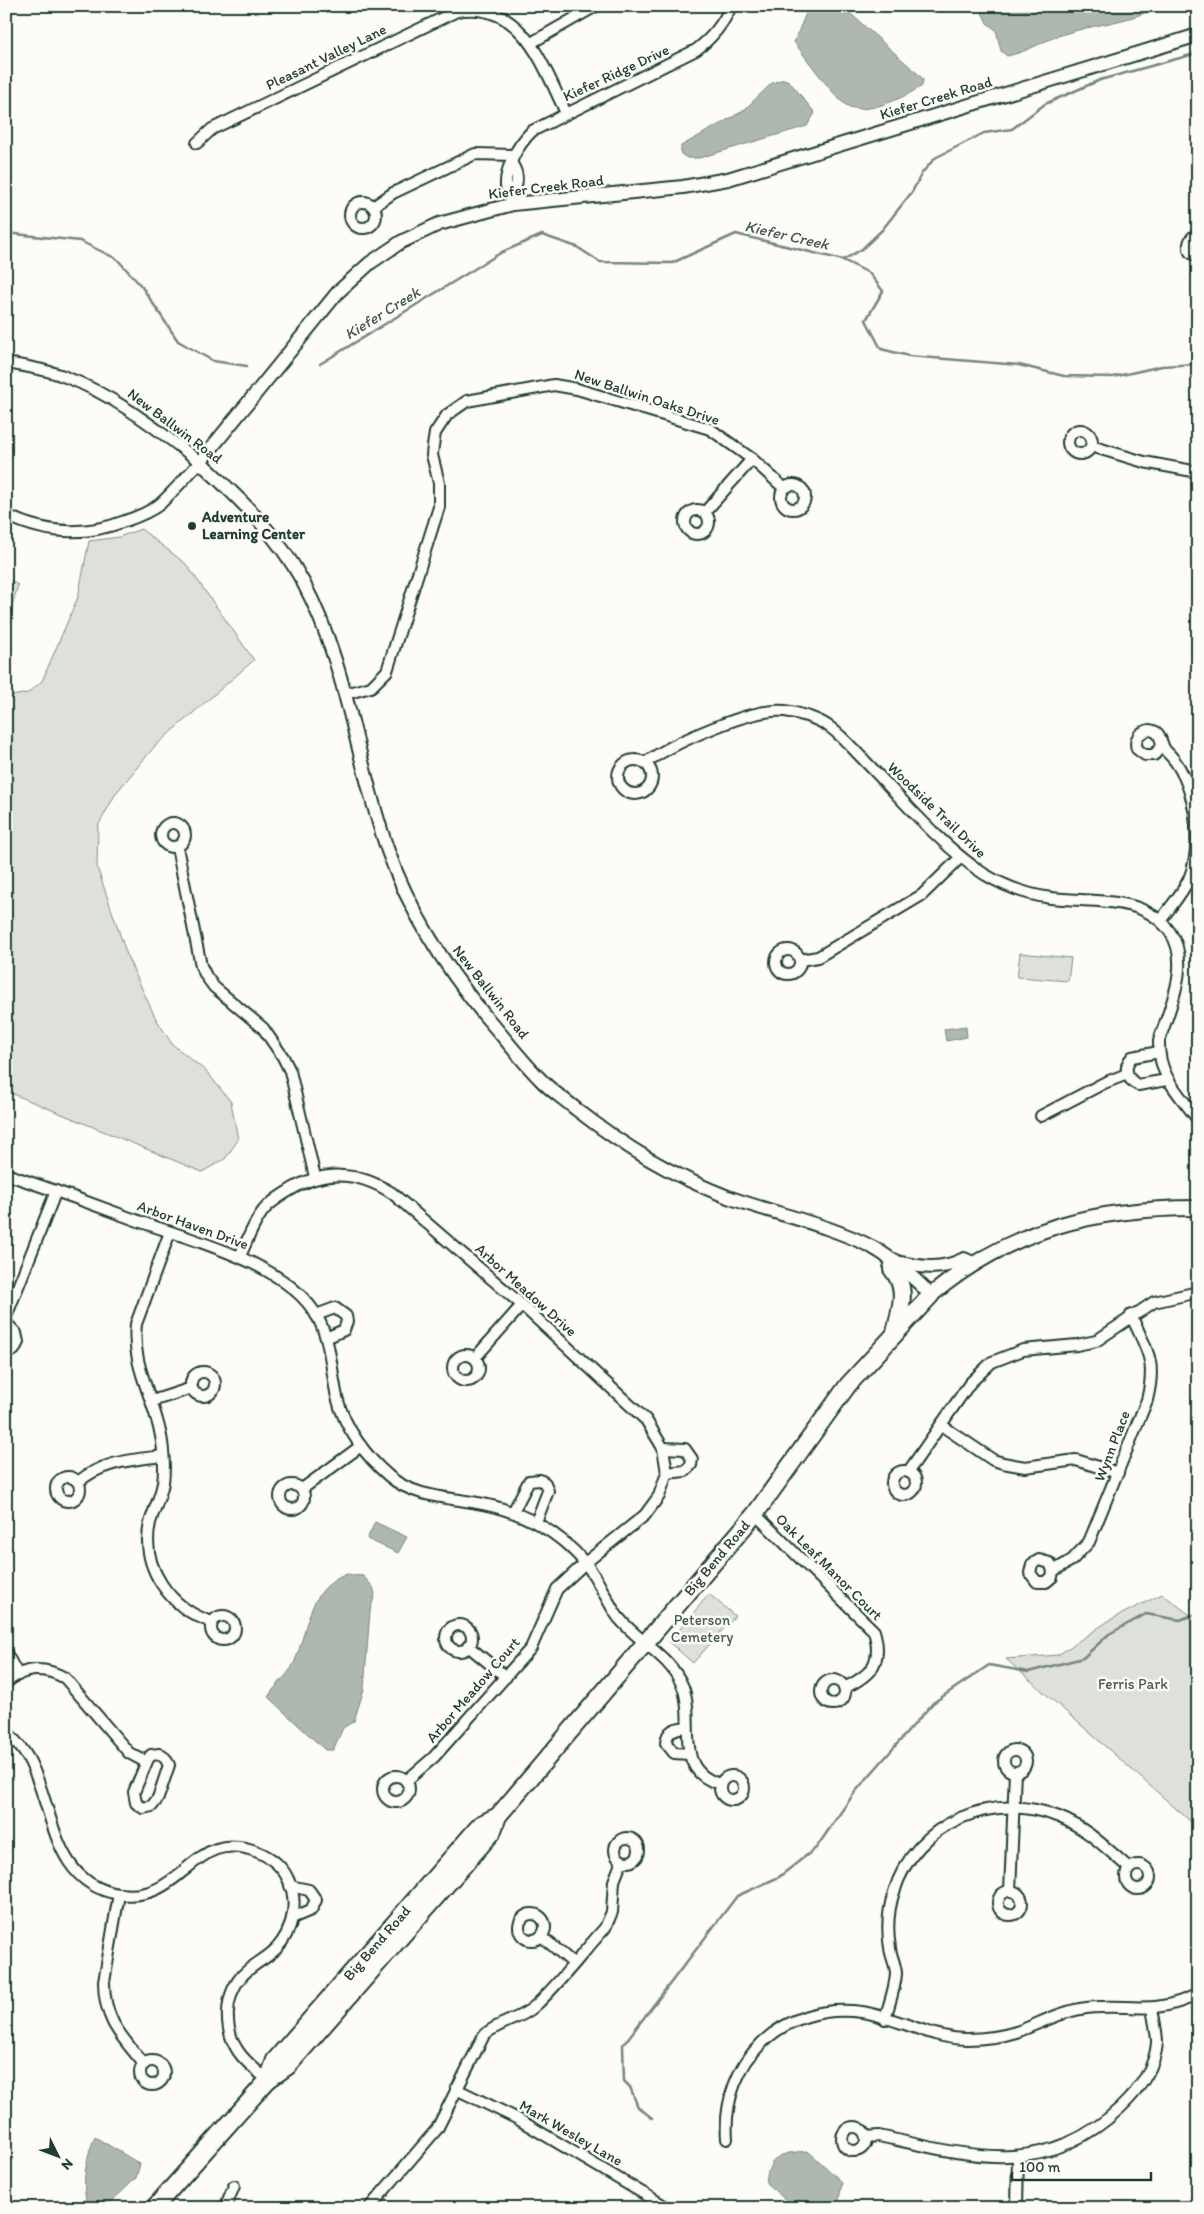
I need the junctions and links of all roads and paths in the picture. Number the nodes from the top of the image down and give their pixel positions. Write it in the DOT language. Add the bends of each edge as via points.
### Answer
graph roads {
  1 [pos="596,6"];
  2 [pos="731,6"];
  3 [pos="1198,35"];
  4 [pos="531,43"];
  5 [pos="566,113"];
  6 [pos="197,143"];
  7 [pos="513,159"];
  8 [pos="512,200"];
  9 [pos="373,207"];
  10 [pos="1198,234"];
  11 [pos="1198,257"];
  12 [pos="6,363"];
  13 [pos="1092,446"];
  14 [pos="752,459"];
  15 [pos="200,462"];
  16 [pos="1198,472"];
  17 [pos="784,488"];
  18 [pos="706,512"];
  19 [pos="6,515"];
  20 [pos="345,694"];
  21 [pos="1162,746"];
  22 [pos="645,763"];
  23 [pos="177,847"];
  24 [pos="961,857"];
  25 [pos="1160,920"];
  26 [pos="800,960"];
  27 [pos="1159,1052"];
  28 [pos="1127,1074"];
  29 [pos="1167,1080"];
  30 [pos="1041,1116"];
  31 [pos="1198,1120"];
  32 [pos="6,1174"];
  33 [pos="315,1177"];
  34 [pos="56,1191"];
  35 [pos="1198,1208"];
  36 [pos="170,1232"];
  37 [pos="240,1256"];
  38 [pos="894,1262"];
  39 [pos="974,1263"];
  40 [pos="1198,1292"];
  41 [pos="931,1295"];
  42 [pos="522,1305"];
  43 [pos="316,1315"];
  44 [pos="1131,1316"];
  45 [pos="6,1317"];
  46 [pos="6,1323"];
  47 [pos="895,1334"];
  48 [pos="326,1338"];
  49 [pos="6,1353"];
  50 [pos="475,1358"];
  51 [pos="192,1388"];
  52 [pos="152,1402"];
  53 [pos="941,1426"];
  54 [pos="362,1446"];
  55 [pos="663,1448"];
  56 [pos="164,1456"];
  57 [pos="667,1472"];
  58 [pos="908,1472"];
  59 [pos="1118,1473"];
  60 [pos="78,1482"];
  61 [pos="302,1489"];
  62 [pos="513,1512"];
  63 [pos="754,1514"];
  64 [pos="536,1522"];
  65 [pos="585,1563"];
  66 [pos="1053,1571"];
  67 [pos="212,1622"];
  68 [pos="645,1642"];
  69 [pos="468,1646"];
  70 [pos="6,1653"];
  71 [pos="18,1674"];
  72 [pos="506,1677"];
  73 [pos="6,1683"];
  74 [pos="844,1688"];
  75 [pos="687,1727"];
  76 [pos="6,1732"];
  77 [pos="689,1754"];
  78 [pos="146,1762"];
  79 [pos="1015,1772"];
  80 [pos="406,1781"];
  81 [pos="720,1784"];
  82 [pos="1013,1807"];
  83 [pos="622,1861"];
  84 [pos="1129,1868"];
  85 [pos="290,1886"];
  86 [pos="1010,1891"];
  87 [pos="119,1894"];
  88 [pos="292,1918"];
  89 [pos="541,1936"];
  90 [pos="573,1964"];
  91 [pos="1198,1994"];
  92 [pos="1152,2009"];
  93 [pos="885,2018"];
  94 [pos="144,2064"];
  95 [pos="268,2080"];
  96 [pos="456,2089"];
  97 [pos="866,2137"];
  98 [pos="727,2139"];
  99 [pos="1018,2156"];
  100 [pos="234,2186"];
  101 [pos="154,2208"];
  102 [pos="225,2208"];
  103 [pos="369,2208"];
  104 [pos="668,2208"];
  105 [pos="1017,2208"];
  1 -- 4 [label="street"];
  2 -- 5 [label="street, Kiefer Ridge Drive" via="722,24 696,50"];
  3 -- 8 [label="street, Kiefer Creek Road" via="728,179 682,187"];
  4 -- 5 [label="street, Pleasant Valley Lane"];
  4 -- 6 [label="street, Pleasant Valley Lane" via="517,24 492,8 457,11 212,129"];
  5 -- 7 [label="street, Kiefer Ridge Drive" via="532,131"];
  7 -- 8 [label="street, Kiefer Ridge Drive" via="507,171 506,189"];
  7 -- 9 [label="street" via="475,154 393,193"];
  8 -- 15 [label="street, Kiefer Creek Road" via="439,224 401,242 370,264 338,292"];
  10 -- 11 [label="street" via="1189,244 1190,252"];
  12 -- 15 [label="street, New Ballwin Road" via="62,375 90,387"];
  13 -- 16 [label="street" via="1144,462"];
  14 -- 17 [label="street, New Ballwin Oaks Drive"];
  14 -- 18 [label="street"];
  14 -- 20 [label="street, New Ballwin Oaks Drive" via="710,429 565,385 467,401 447,415 435,433 432,455 439,483 439,507 387,671 371,687"];
  15 -- 19 [label="street, Kiefer Creek Road" via="159,504 142,515 99,530 52,531 24,524"];
  15 -- 20 [label="street, New Ballwin Road" via="248,507 302,581 325,631"];
  20 -- 38 [label="street, New Ballwin Road" via="363,769 402,889 459,983 541,1081 619,1142 655,1164 729,1197 843,1235"];
  21 -- 25 [label="street" via="1184,771 1194,802 1196,827 1194,867"];
  22 -- 24 [label="street, Woodside Trail Drive" via="663,751 756,713 784,711 800,715 830,727"];
  23 -- 33 [label="street" via="200,966 214,987 262,1028 283,1057 290,1071"];
  24 -- 25 [label="street, Woodside Trail Drive" via="986,875 1021,891 1052,898 1126,903"];
  24 -- 26 [label="street" via="922,895 818,957"];
  25 -- 27 [label="street, Woodside Trail Drive" via="1171,933 1179,959"];
  27 -- 28 [label="street" via="1132,1057"];
  27 -- 29 [label="street, Woodside Trail Drive"];
  28 -- 29 [label="street" via="1138,1085"];
  28 -- 30 [label="street"];
  29 -- 31 [label="street, Woodside Trail Drive"];
  32 -- 34 [label="street, Arbor Haven Drive"];
  33 -- 37 [label="street, Arbor Meadow Drive" via="298,1184 264,1210"];
  33 -- 42 [label="street, Arbor Meadow Drive" via="347,1176 378,1184"];
  34 -- 36 [label="street, Arbor Haven Drive"];
  34 -- 45 [label="street"];
  35 -- 39 [label="main road" via="1145,1209 1073,1221 1012,1242"];
  36 -- 37 [label="street, Arbor Haven Drive"];
  36 -- 52 [label="street" via="136,1324 134,1340 136,1358"];
  37 -- 43 [label="street, Arbor Haven Drive" via="281,1280"];
  38 -- 39 [label="street" via="932,1267 964,1259"];
  38 -- 41 [label="street, New Ballwin Road"];
  38 -- 47 [label="main road" via="892,1269 898,1277 903,1296"];
  39 -- 41 [label="main road"];
  40 -- 44 [label="street" via="1154,1302"];
  41 -- 47 [label="main road, Big Bend Road"];
  42 -- 50 [label="street"];
  42 -- 55 [label="street, Arbor Meadow Drive" via="646,1420"];
  43 -- 48 [label="street, Arbor Haven Drive"];
  43 -- 48 [label="street" via="335,1308 346,1316 344,1330"];
  44 -- 53 [label="street" via="1096,1341 1077,1346 1022,1350 992,1362 970,1383"];
  44 -- 59 [label="street, Wynn Place" via="1151,1359 1152,1374 1146,1400"];
  46 -- 49 [label="street" via="16,1333 18,1342 14,1350"];
  47 -- 63 [label="main road, Big Bend Road" via="848,1384"];
  48 -- 54 [label="street, Arbor Haven Drive" via="344,1420"];
  51 -- 52 [label="street"];
  52 -- 56 [label="street"];
  53 -- 58 [label="street"];
  53 -- 59 [label="street" via="993,1460 1008,1464 1034,1467 1076,1460"];
  54 -- 61 [label="street"];
  54 -- 62 [label="street, Arbor Haven Drive" via="391,1478 408,1487 431,1496"];
  55 -- 57 [label="street, Arbor Meadow Drive"];
  55 -- 57 [label="street" via="686,1449 692,1459 685,1471"];
  56 -- 60 [label="street" via="112,1462 90,1472"];
  56 -- 67 [label="street" via="161,1490 148,1540 151,1562 159,1582 176,1603"];
  57 -- 65 [label="street, Arbor Meadow Drive" via="659,1496 645,1515"];
  59 -- 66 [label="street, Wynn Place" via="1089,1542 1072,1560"];
  62 -- 64 [label="street, Arbor Haven Drive"];
  62 -- 64 [label="street" via="529,1481 540,1480 548,1491"];
  63 -- 68 [label="main road, Big Bend Road"];
  63 -- 74 [label="street, Oak Leaf Manor Court" via="874,1631 877,1656 873,1666 866,1676"];
  64 -- 65 [label="street, Arbor Haven Drive"];
  65 -- 68 [label="street, Arbor Haven Drive" via="620,1619"];
  65 -- 72 [label="street, Arbor Meadow Court" via="557,1589 538,1636"];
  68 -- 75 [label="street, Arbor Haven Drive" via="669,1662 683,1686"];
  68 -- 95 [label="main road, Big Bend Road" via="498,1816 492,1834 288,2066"];
  69 -- 72 [label="street"];
  70 -- 71 [label="street"];
  71 -- 73 [label="street"];
  71 -- 78 [label="street" via="42,1669 65,1678 129,1753"];
  72 -- 80 [label="street, Arbor Meadow Court" via="434,1757"];
  75 -- 77 [label="street, Arbor Haven Drive"];
  75 -- 77 [label="street" via="672,1730 666,1737 666,1743 674,1752"];
  76 -- 87 [label="street" via="28,1758 64,1855 90,1884"];
  77 -- 81 [label="street" via="700,1773"];
  78 -- 78 [label="street" via="134,1799 143,1808 152,1806 158,1798 169,1765 159,1754"];
  79 -- 82 [label="street"];
  82 -- 84 [label="street" via="1035,1808 1070,1822 1096,1838"];
  82 -- 86 [label="street"];
  82 -- 93 [label="street" via="989,1808 957,1818 933,1835 909,1860 891,1903 888,1933 896,1974"];
  83 -- 90 [label="street" via="614,1882 610,1921"];
  85 -- 87 [label="street" via="283,1870 268,1857 236,1846 219,1847 206,1853 162,1888 148,1893"];
  85 -- 88 [label="street" via="294,1898"];
  85 -- 88 [label="street" via="309,1890 316,1900 311,1910"];
  87 -- 94 [label="street" via="104,1994 119,2035"];
  88 -- 95 [label="street" via="275,1950 239,1979 229,2003 229,2027 237,2050"];
  89 -- 90 [label="street"];
  90 -- 96 [label="street" via="535,2006 484,2034"];
  91 -- 92 [label="street" via="1180,2003"];
  92 -- 93 [label="street" via="1081,2009 993,2038 966,2039"];
  92 -- 99 [label="street" via="1157,2042 1152,2063 1126,2102 1099,2126 1079,2138 1042,2153"];
  93 -- 98 [label="street" via="852,2011 824,2011 788,2023 766,2037 738,2076 726,2121"];
  95 -- 101 [label="main road, Big Bend Road"];
  96 -- 103 [label="street" via="437,2129"];
  96 -- 104 [label="street, Mark Wesley Lane" via="516,2118"];
  97 -- 99 [label="street" via="879,2136 958,2154"];
  99 -- 105 [label="street"];
  100 -- 102 [label="street"];
}
